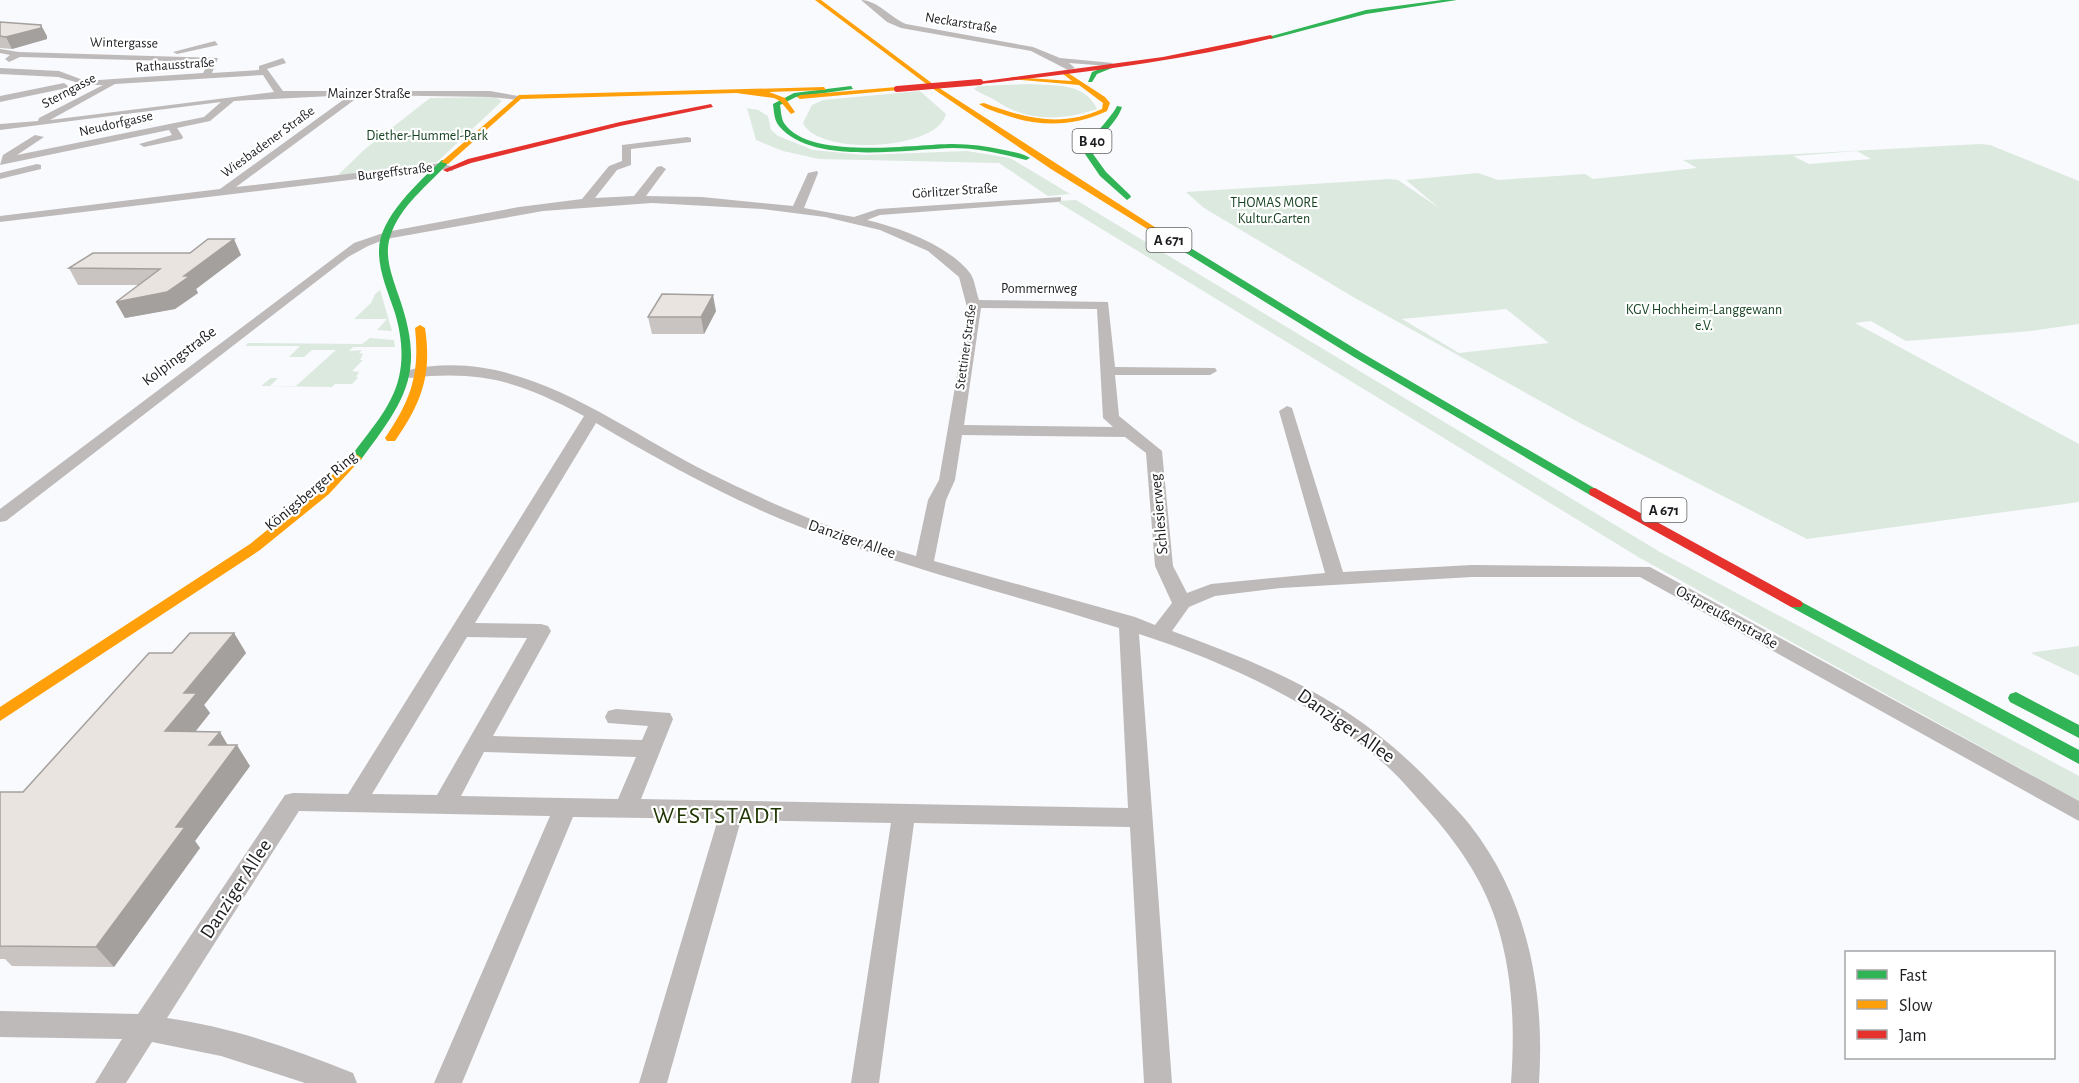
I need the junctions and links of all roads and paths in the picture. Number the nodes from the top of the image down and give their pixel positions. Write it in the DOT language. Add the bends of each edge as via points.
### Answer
graph roads {
  1 [pos="818,0"];
  2 [pos="832,0"];
  3 [pos="865,0"];
  4 [pos="1455,0"];
  5 [pos="215,43"];
  6 [pos="0,51"];
  7 [pos="19,54"];
  8 [pos="162,57"];
  9 [pos="283,61"];
  10 [pos="249,62"];
  11 [pos="0,63"];
  12 [pos="1109,65"];
  13 [pos="132,66"];
  14 [pos="122,69"];
  15 [pos="0,71"];
  16 [pos="265,72"];
  17 [pos="1071,72"];
  18 [pos="205,75"];
  19 [pos="84,81"];
  20 [pos="977,81"];
  21 [pos="115,82"];
  22 [pos="932,85"];
  23 [pos="894,87"];
  24 [pos="851,88"];
  25 [pos="739,93"];
  26 [pos="277,94"];
  27 [pos="357,94"];
  28 [pos="519,97"];
  29 [pos="232,98"];
  30 [pos="0,99"];
  31 [pos="974,101"];
  32 [pos="728,104"];
  33 [pos="787,104"];
  34 [pos="162,106"];
  35 [pos="775,111"];
  36 [pos="35,125"];
  37 [pos="0,126"];
  38 [pos="171,126"];
  39 [pos="791,133"];
  40 [pos="39,137"];
  41 [pos="687,140"];
  42 [pos="878,149"];
  43 [pos="462,150"];
  44 [pos="487,157"];
  45 [pos="0,162"];
  46 [pos="1054,167"];
  47 [pos="445,168"];
  48 [pos="661,169"];
  49 [pos="813,173"];
  50 [pos="0,176"];
  51 [pos="224,191"];
  52 [pos="638,199"];
  53 [pos="1057,199"];
  54 [pos="586,202"];
  55 [pos="1138,206"];
  56 [pos="797,210"];
  57 [pos="2,219"];
  58 [pos="856,220"];
  59 [pos="396,230"];
  60 [pos="398,253"];
  61 [pos="975,304"];
  62 [pos="1103,305"];
  63 [pos="415,312"];
  64 [pos="1336,325"];
  65 [pos="1106,371"];
  66 [pos="1210,371"];
  67 [pos="405,375"];
  68 [pos="423,378"];
  69 [pos="1287,411"];
  70 [pos="592,416"];
  71 [pos="954,430"];
  72 [pos="1130,432"];
  73 [pos="386,445"];
  74 [pos="372,461"];
  75 [pos="0,516"];
  76 [pos="924,564"];
  77 [pos="1336,579"];
  78 [pos="1182,603"];
  79 [pos="1128,622"];
  80 [pos="461,630"];
  81 [pos="1160,633"];
  82 [pos="2006,693"];
  83 [pos="39,706"];
  84 [pos="0,715"];
  85 [pos="616,717"];
  86 [pos="2079,732"];
  87 [pos="478,744"];
  88 [pos="650,749"];
  89 [pos="2079,758"];
  90 [pos="355,802"];
  91 [pos="444,805"];
  92 [pos="566,808"];
  93 [pos="626,809"];
  94 [pos="732,810"];
  95 [pos="2079,812"];
  96 [pos="904,814"];
  97 [pos="1141,818"];
  98 [pos="0,1024"];
  99 [pos="146,1028"];
  100 [pos="110,1083"];
  101 [pos="343,1083"];
  102 [pos="448,1083"];
  103 [pos="653,1083"];
  104 [pos="865,1083"];
  105 [pos="1158,1083"];
  106 [pos="1525,1083"];
  1 -- 22 [label="main road, A 671"];
  2 -- 31 [label="main road, A 671"];
  3 -- 17 [label="street, Neckarstraße" via="890,20 911,28 1025,47"];
  4 -- 12 [label="main road" via="1366,12 1228,48"];
  5 -- 8 [label="street"];
  6 -- 7 [label="street, Wintergasse"];
  7 -- 8 [label="street, Wintergasse"];
  7 -- 11 [label="street"];
  8 -- 13 [label="street"];
  8 -- 18 [label="street, Wintergasse" via="215,60"];
  9 -- 16 [label="street, Rathausstraße" via="262,68"];
  10 -- 18 [label="street"];
  12 -- 17 [label="main road"];
  12 -- 17 [label="main road" via="1094,73"];
  14 -- 19 [label="street"];
  15 -- 19 [label="street" via="59,74"];
  16 -- 18 [label="street, Rathausstraße"];
  16 -- 26 [label="street" via="279,91"];
  17 -- 20 [label="main road"];
  17 -- 20 [label="main road"];
  17 -- 31 [label="main road" via="1103,98 1105,110 1080,120 1040,122 1012,117"];
  17 -- 55 [label="main road, B 40" via="1114,98 1119,107 1116,117 1092,140 1089,149 1091,159 1103,174"];
  18 -- 21 [label="street, Rathausstraße"];
  18 -- 34 [label="street"];
  19 -- 21 [label="street, Rathausstraße"];
  19 -- 30 [label="street, Rathausstraße"];
  20 -- 23 [label="main road, bridge"];
  21 -- 36 [label="street, Sterngasse"];
  22 -- 42 [label="main road" via="951,125 914,144"];
  22 -- 46 [label="main road, A 671"];
  23 -- 24 [label="main road"];
  23 -- 33 [label="main road" via="822,95"];
  24 -- 25 [label="main road"];
  24 -- 33 [label="main road"];
  25 -- 28 [label="main road, Mainzer Straße"];
  25 -- 33 [label="main road"];
  26 -- 27 [label="street, Mainzer Straße"];
  26 -- 29 [label="street, Mainzer Straße"];
  27 -- 28 [label="street, Mainzer Straße"];
  27 -- 51 [label="street, Wiesbadener Straße"];
  28 -- 43 [label="main road"];
  29 -- 34 [label="street, Mainzer Straße"];
  29 -- 38 [label="street, Neudorfgasse" via="207,119"];
  31 -- 55 [label="main road, A 671"];
  32 -- 33 [label="main road, Burgeffstraße"];
  32 -- 35 [label="main road"];
  32 -- 44 [label="main road, Burgeffstraße" via="654,116"];
  33 -- 35 [label="main road" via="776,104"];
  33 -- 39 [label="main road"];
  34 -- 36 [label="street, Mainzer Straße"];
  35 -- 39 [label="main road" via="782,126"];
  36 -- 37 [label="street, Mainzer Straße"];
  38 -- 45 [label="street, Neudorfgasse"];
  38 -- 50 [label="street" via="178,137"];
  39 -- 42 [label="main road" via="809,143 829,147"];
  40 -- 45 [label="street"];
  41 -- 54 [label="street" via="626,147 627,163 613,168"];
  42 -- 46 [label="main road" via="978,148"];
  43 -- 44 [label="main road" via="460,154 465,157"];
  43 -- 47 [label="main road"];
  44 -- 47 [label="main road, Burgeffstraße"];
  46 -- 89 [label="main road, A 671" via="1234,280 1523,452"];
  47 -- 51 [label="street, Burgeffstraße"];
  47 -- 59 [label="main road"];
  48 -- 52 [label="street"];
  49 -- 56 [label="street"];
  51 -- 57 [label="street, Burgeffstraße"];
  52 -- 54 [label="street, Stettiner Straße"];
  52 -- 56 [label="street, Stettiner Straße"];
  53 -- 58 [label="street, Görlitzer Straße" via="878,212"];
  54 -- 59 [label="street, Stettiner Straße"];
  55 -- 64 [label="main road, A 671"];
  56 -- 58 [label="street, Stettiner Straße"];
  58 -- 61 [label="street, Stettiner Straße" via="906,234 937,249 966,279"];
  59 -- 60 [label="main road"];
  59 -- 67 [label="main road, Königsberger Ring" via="384,258 407,342"];
  59 -- 75 [label="street, Kolpingstraße" via="349,252"];
  61 -- 62 [label="street, Pommernweg"];
  61 -- 71 [label="street, Stettiner Straße"];
  62 -- 65 [label="street, Schlesierweg"];
  63 -- 68 [label="main road" via="421,329"];
  65 -- 66 [label="street"];
  65 -- 72 [label="street, Schlesierweg" via="1112,418"];
  67 -- 68 [label="street" via="411,382"];
  67 -- 84 [label="main road, Königsberger Ring" via="391,410 359,455 269,536"];
  68 -- 70 [label="street, Danziger Allee" via="512,378"];
  68 -- 73 [label="main road" via="412,409"];
  69 -- 77 [label="street"];
  70 -- 76 [label="street, Danziger Allee" via="688,470 767,507"];
  70 -- 80 [label="street"];
  71 -- 72 [label="street"];
  71 -- 76 [label="street, Stettiner Straße" via="947,480 937,500"];
  72 -- 78 [label="street, Schlesierweg" via="1154,451 1164,566"];
  74 -- 83 [label="main road, Königsberger Ring" via="302,523 235,574"];
  76 -- 79 [label="street, Danziger Allee"];
  77 -- 78 [label="street, Ostpreußenstraße" via="1211,590"];
  77 -- 95 [label="street, Ostpreußenstraße" via="1472,571 1643,571"];
  78 -- 81 [label="street, Ostpreußenstraße"];
  79 -- 81 [label="street, Danziger Allee"];
  79 -- 97 [label="street"];
  80 -- 87 [label="street" via="541,631"];
  80 -- 90 [label="street"];
  81 -- 106 [label="street, Danziger Allee" via="1244,665 1351,725 1399,762 1446,812 1480,857 1510,925 1525,979"];
  82 -- 86 [label="main road"];
  85 -- 88 [label="street" via="662,719"];
  87 -- 88 [label="street"];
  87 -- 91 [label="street"];
  88 -- 93 [label="street"];
  90 -- 91 [label="street, Danziger Allee"];
  90 -- 99 [label="street, Danziger Allee" via="293,802"];
  91 -- 92 [label="street, Danziger Allee"];
  92 -- 93 [label="street, Danziger Allee"];
  92 -- 102 [label="street"];
  93 -- 94 [label="street, Danziger Allee"];
  94 -- 96 [label="street, Danziger Allee"];
  94 -- 103 [label="street"];
  96 -- 97 [label="street, Danziger Allee"];
  96 -- 104 [label="street"];
  97 -- 105 [label="street"];
  98 -- 99 [label="street"];
  99 -- 100 [label="street, Danziger Allee"];
  99 -- 101 [label="street" via="274,1057"];
}
